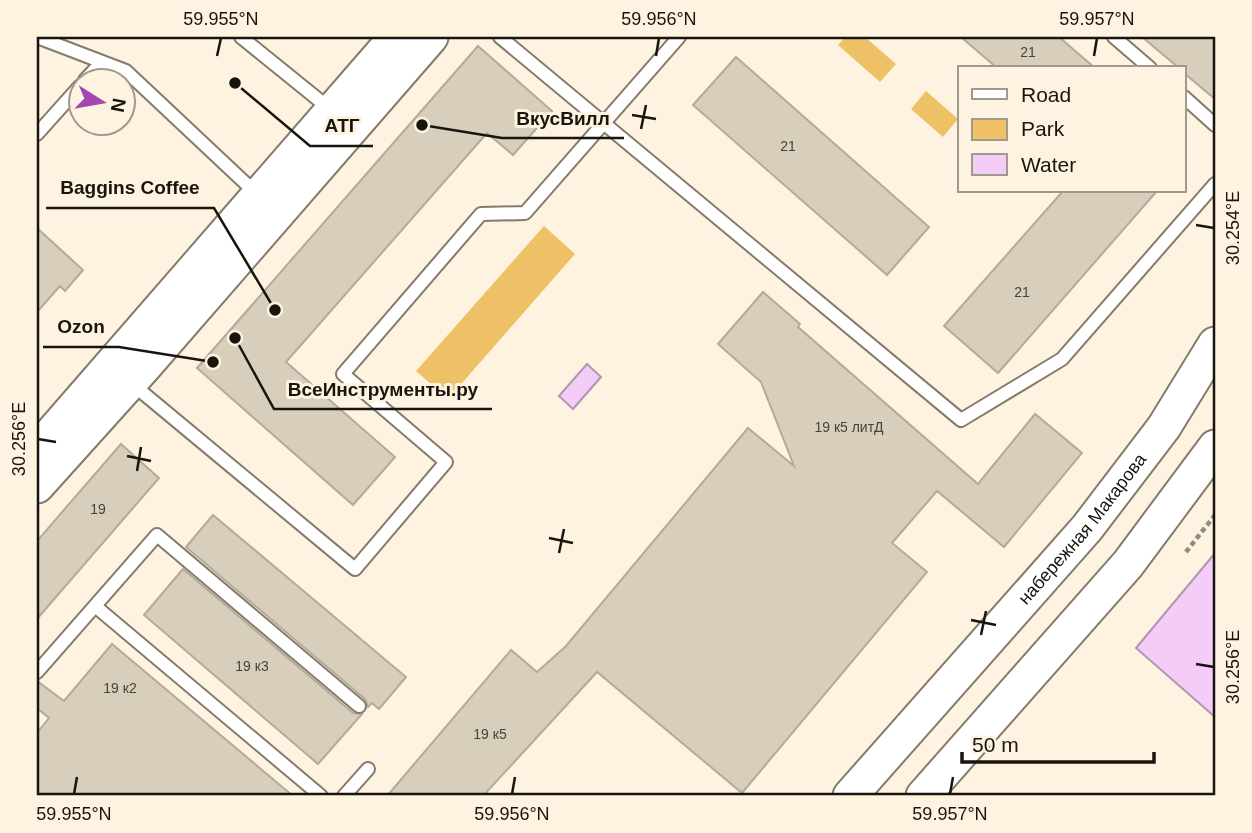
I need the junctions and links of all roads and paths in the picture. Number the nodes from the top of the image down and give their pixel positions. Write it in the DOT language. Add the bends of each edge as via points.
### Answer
graph roads {
  1 [pos="37,37"];
  2 [pos="241,37"];
  3 [pos="396,37"];
  4 [pos="431,37"];
  5 [pos="500,37"];
  6 [pos="679,37"];
  7 [pos="1114,37"];
  8 [pos="102,62"];
  9 [pos="98,66"];
  10 [pos="1148,66"];
  11 [pos="1186,99"];
  12 [pos="66,102"];
  13 [pos="342,120"];
  14 [pos="604,122"];
  15 [pos="1215,125"];
  16 [pos="37,134"];
  17 [pos="1215,184"];
  18 [pos="259,195"];
  19 [pos="1215,344"];
  20 [pos="130,382"];
  21 [pos="1215,447"];
  22 [pos="37,450"];
  23 [pos="37,486"];
  24 [pos="1215,515"];
  25 [pos="1186,552"];
  26 [pos="95,606"];
  27 [pos="37,672"];
  28 [pos="359,706"];
  29 [pos="368,769"];
  30 [pos="321,796"];
  31 [pos="344,796"];
  32 [pos="850,796"];
  33 [pos="923,796"];
  1 -- 8 [label="lane"];
  2 -- 13 [label="lane"];
  3 -- 13 [label="main road"];
  4 -- 13 [label="main road"];
  5 -- 14 [label="lane"];
  6 -- 14 [label="lane"];
  7 -- 10 [label="lane"];
  8 -- 9 [label="lane"];
  8 -- 18 [label="lane" via="126,71"];
  11 -- 15 [label="lane"];
  12 -- 16 [label="lane"];
  13 -- 18 [label="main road"];
  13 -- 20 [label="main road"];
  14 -- 17 [label="lane" via="961,421 1062,359"];
  14 -- 20 [label="lane" via="525,213 481,214 343,374 446,462 355,569"];
  18 -- 22 [label="main road"];
  19 -- 32 [label="main road, набережная Макарова" via="1164,427 1087,528"];
  20 -- 23 [label="main road"];
  21 -- 33 [label="main road" via="1128,564"];
  24 -- 25 [label="path"];
  26 -- 27 [label="lane"];
  26 -- 28 [label="lane" via="157,535"];
  26 -- 30 [label="lane"];
  29 -- 31 [label="lane"];
}
